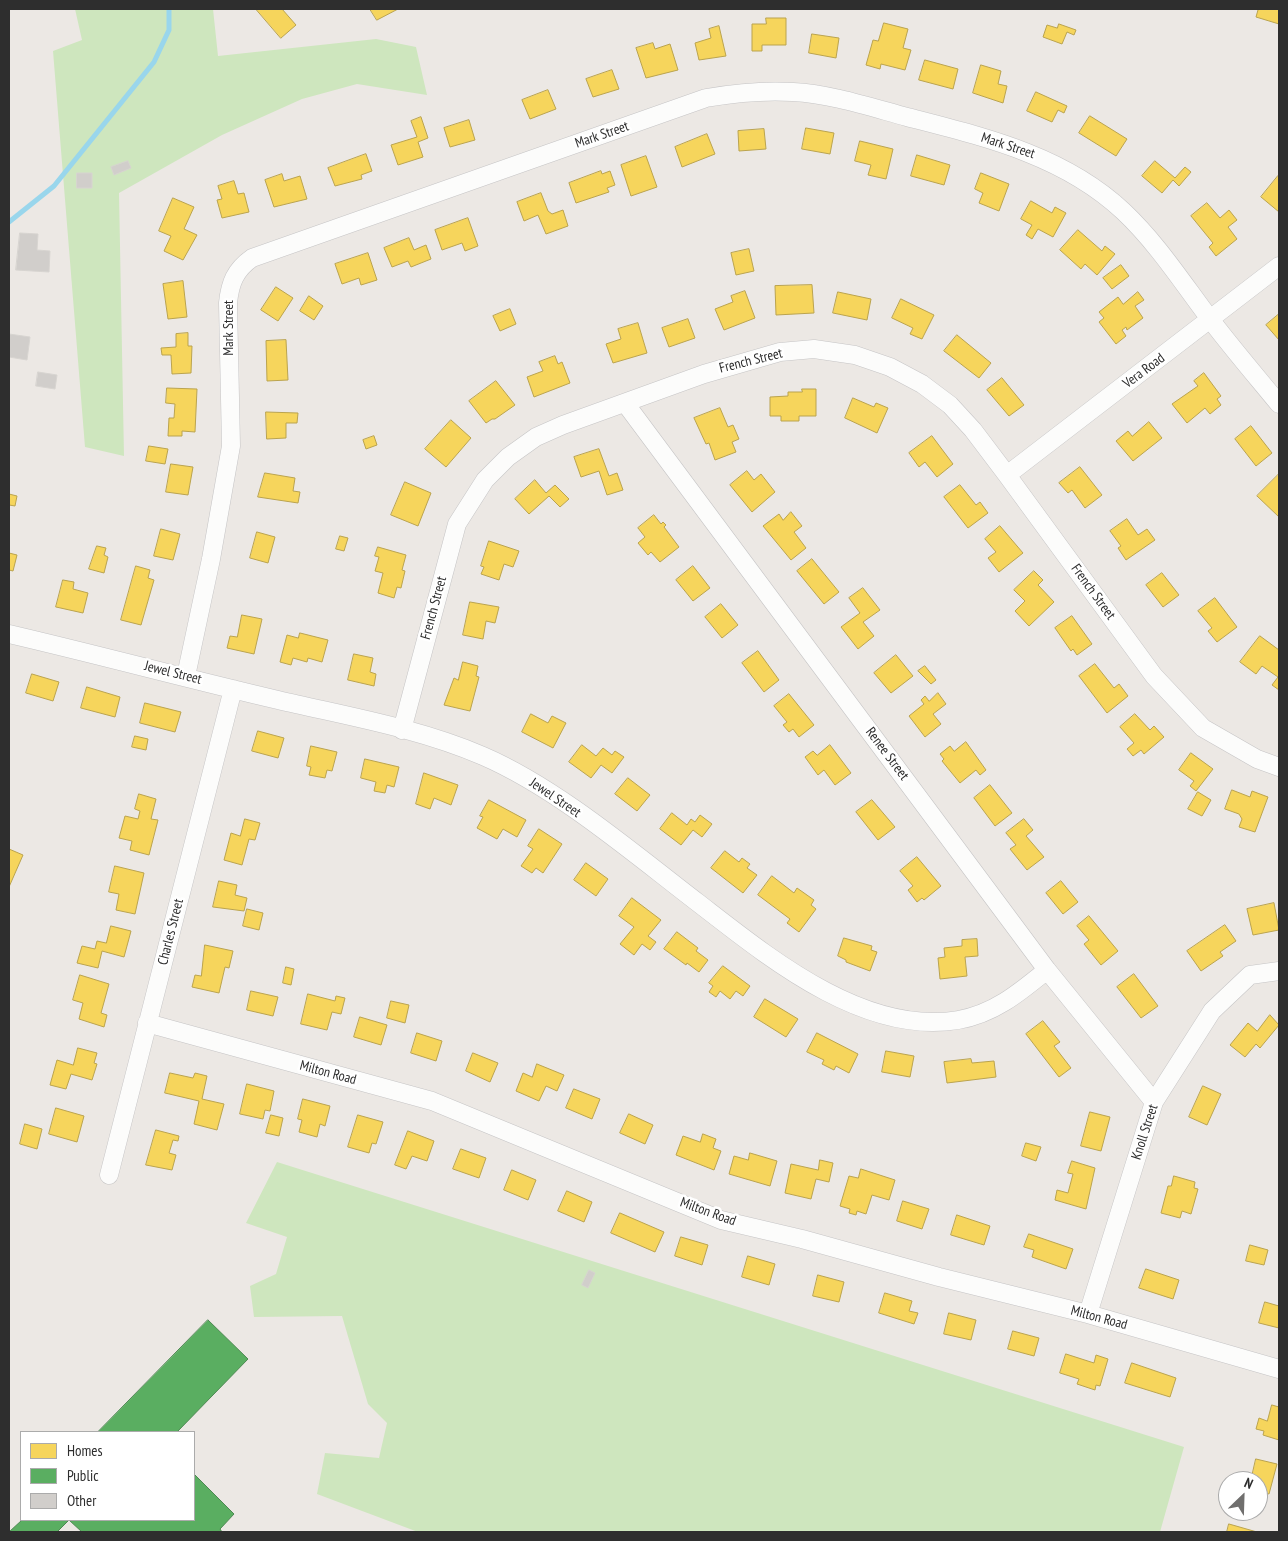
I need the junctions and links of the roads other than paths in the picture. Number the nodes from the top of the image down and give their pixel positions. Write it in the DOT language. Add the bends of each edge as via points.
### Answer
graph roads {
  1 [pos="1279,266"];
  2 [pos="1211,320"];
  3 [pos="625,403"];
  4 [pos="1279,404"];
  5 [pos="1007,475"];
  6 [pos="9,634"];
  7 [pos="186,676"];
  8 [pos="233,689"];
  9 [pos="402,730"];
  10 [pos="1279,767"];
  11 [pos="1047,970"];
  12 [pos="1279,972"];
  13 [pos="147,1023"];
  14 [pos="1154,1102"];
  15 [pos="110,1175"];
  16 [pos="1088,1314"];
  17 [pos="1279,1370"];
  1 -- 2 [label="street, Vera Road"];
  2 -- 4 [label="street, Mark Street"];
  2 -- 5 [label="street, Vera Road"];
  2 -- 7 [label="street, Mark Street" via="1155,245 1123,211 1097,189 1028,152 880,109 794,92 755,91 697,101 252,258 238,270 231,283 228,303 231,446"];
  3 -- 5 [label="street, French Street" via="704,374 780,352 814,350 855,354 890,366 950,405"];
  3 -- 9 [label="street, French Street" via="536,437 502,463 466,506 452,539"];
  3 -- 11 [label="street, Renee Street"];
  5 -- 10 [label="street, French Street" via="1154,676 1203,728"];
  6 -- 7 [label="street, Jewel Street"];
  7 -- 8 [label="street, Jewel Street"];
  8 -- 9 [label="street, Jewel Street"];
  8 -- 13 [label="street, Charles Street"];
  9 -- 11 [label="street, Jewel Street" via="483,756 537,785 764,953 830,994 871,1011 908,1020 957,1020 1001,1005"];
  11 -- 14 [label="street, Renee Street"];
  12 -- 14 [label="street, Knoll Street" via="1250,975 1212,1011"];
  13 -- 15 [label="street, Charles Street"];
  13 -- 16 [label="street, Milton Road" via="432,1101 721,1220"];
  14 -- 16 [label="street, Knoll Street"];
  16 -- 17 [label="street, Milton Road"];
}
